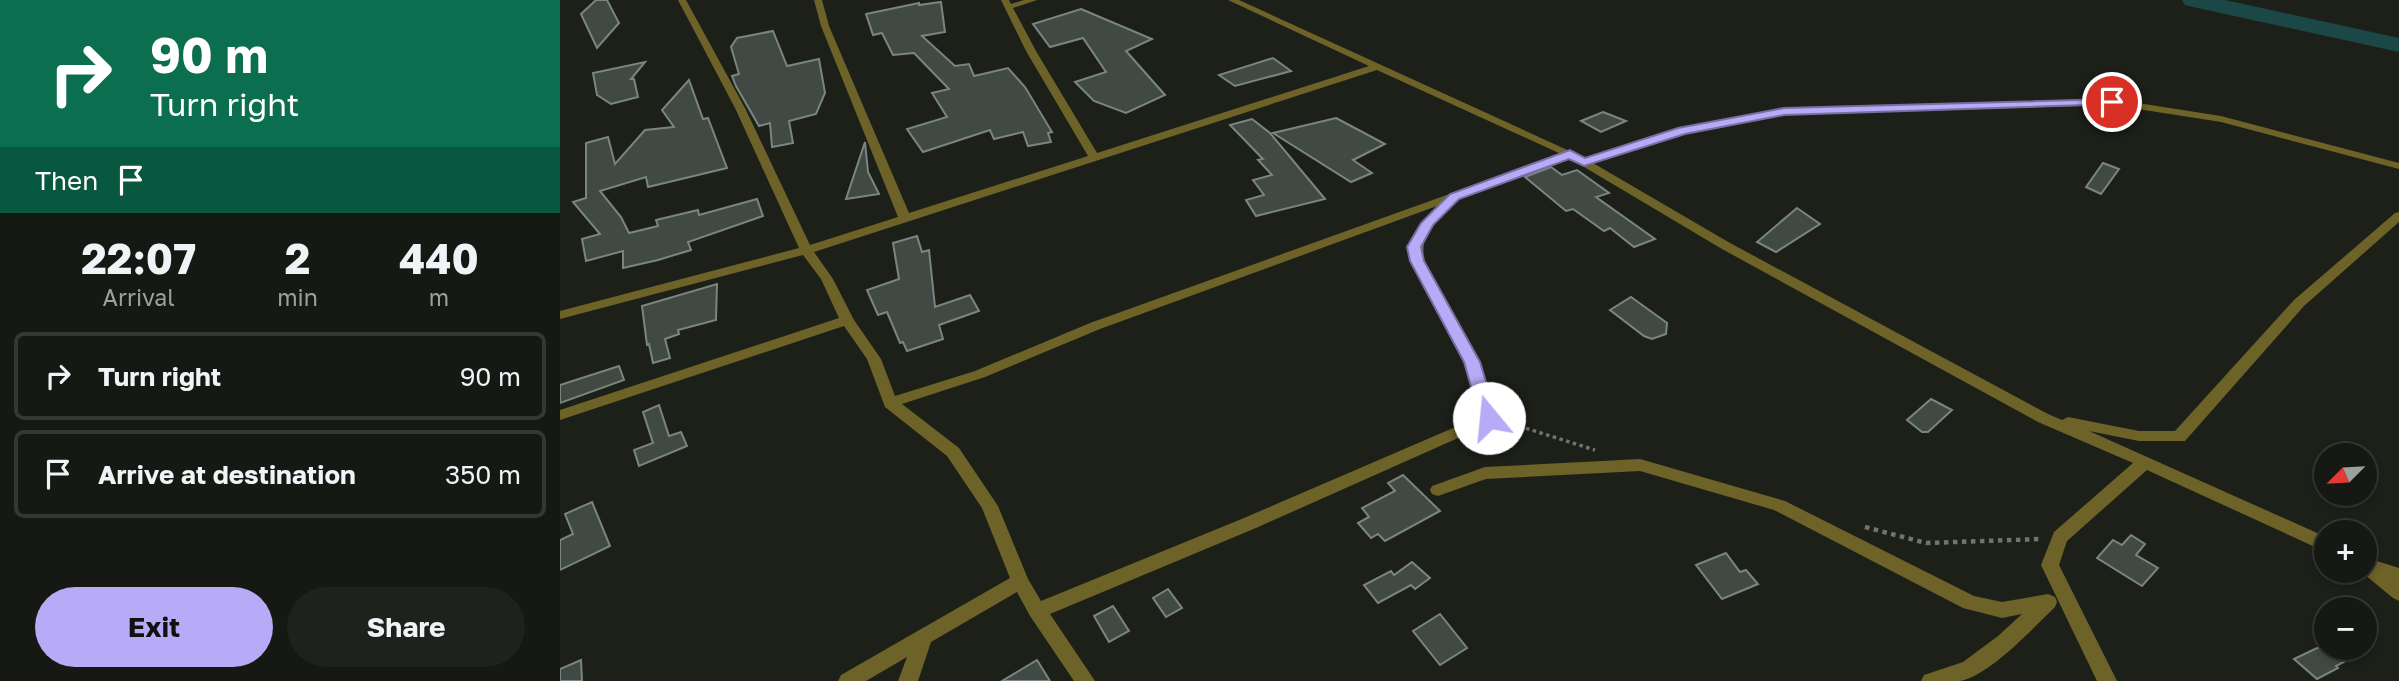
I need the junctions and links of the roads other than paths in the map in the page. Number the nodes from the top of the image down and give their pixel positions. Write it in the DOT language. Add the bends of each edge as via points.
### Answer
graph roads {
  1 [pos="682,0"];
  2 [pos="818,0"];
  3 [pos="1033,0"];
  4 [pos="1232,0"];
  5 [pos="1007,3"];
  6 [pos="1379,66"];
  7 [pos="1570,154"];
  8 [pos="1094,157"];
  9 [pos="1584,162"];
  10 [pos="2399,166"];
  11 [pos="1455,197"];
  12 [pos="2399,216"];
  13 [pos="905,219"];
  14 [pos="806,250"];
  15 [pos="560,315"];
  16 [pos="847,320"];
  17 [pos="890,403"];
  18 [pos="560,415"];
  19 [pos="2043,418"];
  20 [pos="2145,461"];
  21 [pos="1438,490"];
  22 [pos="2314,539"];
  23 [pos="2377,567"];
  24 [pos="2377,574"];
  25 [pos="2399,575"];
  26 [pos="1020,581"];
  27 [pos="2399,593"];
  28 [pos="2054,596"];
  29 [pos="1037,611"];
  30 [pos="924,636"];
  31 [pos="848,681"];
  32 [pos="908,681"];
  33 [pos="1085,681"];
  34 [pos="1931,681"];
  35 [pos="2107,681"];
  1 -- 14 [label="street" via="740,108"];
  2 -- 13 [label="street"];
  3 -- 5 [label="street"];
  4 -- 6 [label="street"];
  5 -- 8 [label="street"];
  6 -- 7 [label="street"];
  6 -- 8 [label="street"];
  7 -- 9 [label="street"];
  7 -- 11 [label="street"];
  8 -- 13 [label="street"];
  9 -- 10 [label="street" via="1682,131 1784,111 2112,102 2252,126"];
  9 -- 19 [label="street" via="1738,253"];
  11 -- 17 [label="street" via="1095,326 980,374"];
  11 -- 29 [label="street" via="1427,223 1414,247 1417,261 1472,362 1489,418"];
  12 -- 19 [label="street" via="2287,315 2179,437 2139,436"];
  13 -- 14 [label="street"];
  14 -- 15 [label="street"];
  14 -- 16 [label="street"];
  16 -- 17 [label="street" via="874,359"];
  16 -- 18 [label="street"];
  17 -- 26 [label="street" via="953,452 990,506"];
  19 -- 20 [label="street"];
  20 -- 22 [label="street"];
  20 -- 28 [label="street" via="2060,537 2050,565"];
  21 -- 28 [label="street" via="1485,473 1640,465 1779,505 1970,603 2002,610"];
  23 -- 25 [label="street"];
  24 -- 27 [label="street"];
  26 -- 29 [label="street"];
  26 -- 30 [label="street"];
  28 -- 34 [label="street" via="1969,669"];
  28 -- 35 [label="street"];
  29 -- 33 [label="street"];
  30 -- 31 [label="street"];
  30 -- 32 [label="street"];
}
